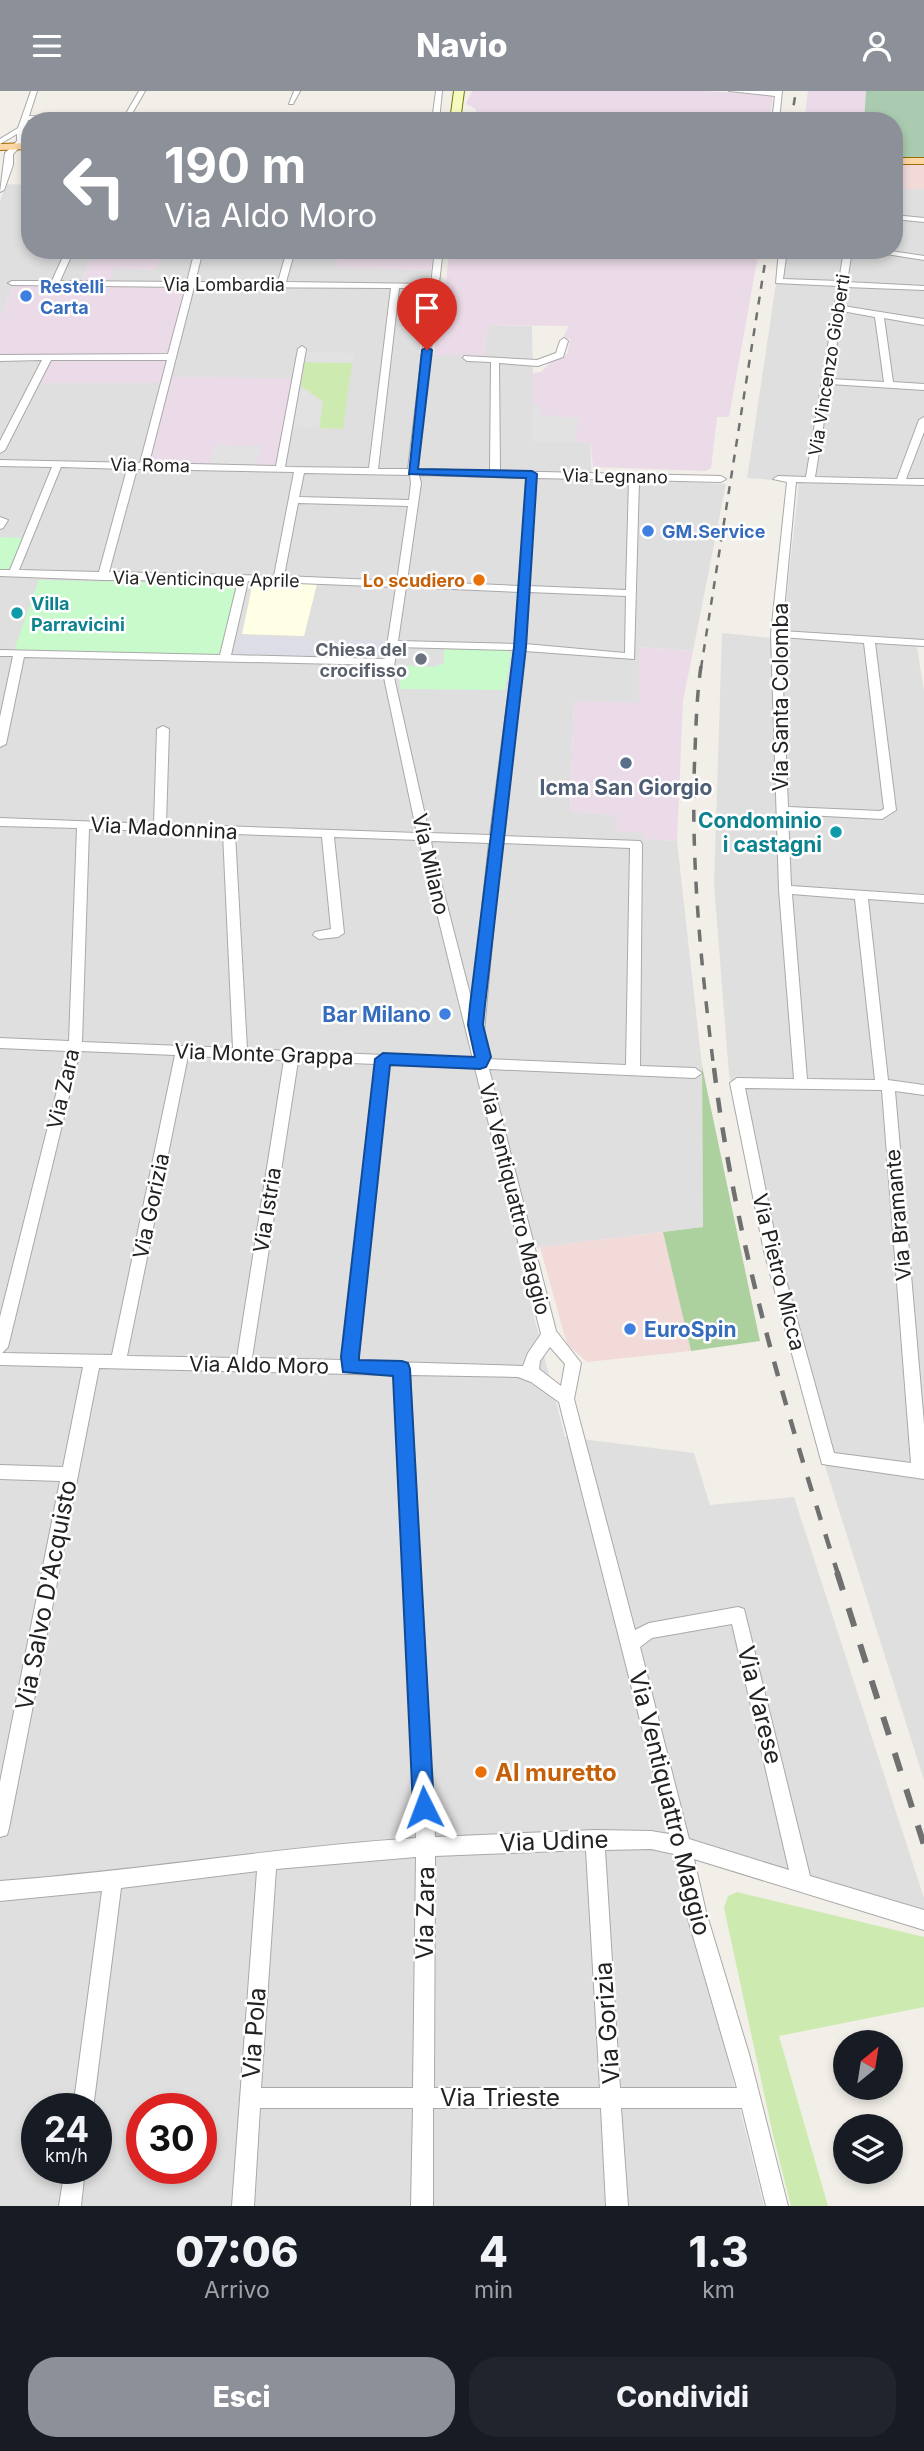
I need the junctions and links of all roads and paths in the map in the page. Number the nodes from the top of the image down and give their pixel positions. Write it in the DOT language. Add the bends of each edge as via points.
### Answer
graph roads {
  1 [pos="34,91"];
  2 [pos="142,91"];
  3 [pos="297,91"];
  4 [pos="439,91"];
  5 [pos="459,91"];
  6 [pos="732,91"];
  7 [pos="779,92"];
  8 [pos="291,103"];
  9 [pos="27,112"];
  10 [pos="130,112"];
  11 [pos="436,112"];
  12 [pos="456,112"];
  13 [pos="776,112"];
  14 [pos="21,130"];
  15 [pos="17,141"];
  16 [pos="21,143"];
  17 [pos="0,144"];
  18 [pos="903,160"];
  19 [pos="924,161"];
  20 [pos="0,190"];
  21 [pos="903,218"];
  22 [pos="924,220"];
  23 [pos="903,255"];
  24 [pos="924,258"];
  25 [pos="66,259"];
  26 [pos="197,259"];
  27 [pos="288,259"];
  28 [pos="438,259"];
  29 [pos="782,259"];
  30 [pos="847,259"];
  31 [pos="12,282"];
  32 [pos="55,283"];
  33 [pos="192,284"];
  34 [pos="281,285"];
  35 [pos="842,285"];
  36 [pos="395,286"];
  37 [pos="436,286"];
  38 [pos="924,288"];
  39 [pos="838,308"];
  40 [pos="879,315"];
  41 [pos="924,322"];
  42 [pos="564,341"];
  43 [pos="302,349"];
  44 [pos="173,357"];
  45 [pos="0,358"];
  46 [pos="48,358"];
  47 [pos="467,358"];
  48 [pos="495,360"];
  49 [pos="827,380"];
  50 [pos="890,384"];
  51 [pos="924,387"];
  52 [pos="924,420"];
  53 [pos="0,450"];
  54 [pos="0,463"];
  55 [pos="58,463"];
  56 [pos="139,465"];
  57 [pos="280,468"];
  58 [pos="300,468"];
  59 [pos="373,471"];
  60 [pos="413,472"];
  61 [pos="495,474"];
  62 [pos="532,474"];
  63 [pos="634,477"];
  64 [pos="721,479"];
  65 [pos="779,479"];
  66 [pos="792,479"];
  67 [pos="810,480"];
  68 [pos="900,482"];
  69 [pos="924,482"];
  70 [pos="293,500"];
  71 [pos="413,503"];
  72 [pos="0,520"];
  73 [pos="0,526"];
  74 [pos="0,573"];
  75 [pos="13,574"];
  76 [pos="103,577"];
  77 [pos="244,578"];
  78 [pos="278,579"];
  79 [pos="399,584"];
  80 [pos="523,589"];
  81 [pos="631,593"];
  82 [pos="776,634"];
  83 [pos="869,640"];
  84 [pos="924,643"];
  85 [pos="391,644"];
  86 [pos="520,647"];
  87 [pos="0,653"];
  88 [pos="19,653"];
  89 [pos="225,658"];
  90 [pos="389,663"];
  91 [pos="163,729"];
  92 [pos="0,744"];
  93 [pos="781,810"];
  94 [pos="0,823"];
  95 [pos="83,825"];
  96 [pos="160,827"];
  97 [pos="229,831"];
  98 [pos="328,835"];
  99 [pos="424,838"];
  100 [pos="497,839"];
  101 [pos="785,890"];
  102 [pos="861,895"];
  103 [pos="924,899"];
  104 [pos="319,935"];
  105 [pos="0,1043"];
  106 [pos="75,1046"];
  107 [pos="183,1050"];
  108 [pos="240,1052"];
  109 [pos="292,1054"];
  110 [pos="383,1059"];
  111 [pos="480,1063"];
  112 [pos="634,1072"];
  113 [pos="695,1073"];
  114 [pos="801,1083"];
  115 [pos="885,1085"];
  116 [pos="924,1090"];
  117 [pos="549,1334"];
  118 [pos="0,1347"];
  119 [pos="567,1354"];
  120 [pos="0,1359"];
  121 [pos="92,1362"];
  122 [pos="118,1362"];
  123 [pos="243,1366"];
  124 [pos="350,1367"];
  125 [pos="402,1369"];
  126 [pos="535,1370"];
  127 [pos="570,1377"];
  128 [pos="566,1399"];
  129 [pos="922,1471"];
  130 [pos="0,1472"];
  131 [pos="69,1474"];
  132 [pos="627,1634"];
  133 [pos="0,1828"];
  134 [pos="595,1839"];
  135 [pos="426,1845"];
  136 [pos="681,1846"];
  137 [pos="267,1860"];
  138 [pos="113,1879"];
  139 [pos="802,1883"];
  140 [pos="0,1891"];
  141 [pos="924,1920"];
  142 [pos="85,2093"];
  143 [pos="611,2096"];
  144 [pos="423,2097"];
  145 [pos="250,2098"];
  146 [pos="750,2098"];
  147 [pos="73,2184"];
  148 [pos="70,2206"];
  149 [pos="243,2206"];
  150 [pos="422,2206"];
  151 [pos="617,2206"];
  152 [pos="777,2206"];
  1 -- 9 [label="street"];
  2 -- 10 [label="street"];
  3 -- 8 [label="street"];
  4 -- 11 [label="street"];
  5 -- 12 [label="street"];
  6 -- 7 [label="street"];
  7 -- 13 [label="street"];
  14 -- 15 [label="street"];
  15 -- 16 [label="main road"];
  15 -- 17 [label="main road"];
  15 -- 17 [label="street"];
  15 -- 20 [label="street" via="20,154 9,165"];
  18 -- 19 [label="main road"];
  21 -- 22 [label="street"];
  23 -- 24 [label="street"];
  25 -- 32 [label="street"];
  26 -- 33 [label="street"];
  27 -- 34 [label="street"];
  28 -- 37 [label="street, Via Milano"];
  29 -- 35 [label="street" via="779,281"];
  30 -- 35 [label="street, Via Vincenzo Gioberti"];
  31 -- 32 [label="street, Via Lombardia"];
  32 -- 33 [label="street, Via Lombardia"];
  33 -- 34 [label="street, Via Lombardia"];
  33 -- 44 [label="street"];
  34 -- 36 [label="street, Via Lombardia"];
  35 -- 38 [label="street"];
  35 -- 39 [label="street, Via Vincenzo Gioberti"];
  36 -- 37 [label="street, Via Lombardia"];
  36 -- 59 [label="street"];
  37 -- 60 [label="street, Via Milano"];
  39 -- 40 [label="street"];
  39 -- 49 [label="street, Via Vincenzo Gioberti"];
  40 -- 41 [label="street"];
  40 -- 50 [label="street"];
  42 -- 48 [label="street" via="560,355 538,363"];
  43 -- 57 [label="street"];
  44 -- 46 [label="street"];
  44 -- 56 [label="street"];
  45 -- 46 [label="street"];
  46 -- 53 [label="street"];
  47 -- 48 [label="street"];
  48 -- 61 [label="street"];
  49 -- 50 [label="street"];
  49 -- 67 [label="street, Via Vincenzo Gioberti"];
  50 -- 51 [label="street"];
  52 -- 68 [label="street"];
  54 -- 55 [label="street, Via Roma"];
  55 -- 56 [label="street, Via Roma"];
  55 -- 75 [label="street"];
  56 -- 57 [label="street, Via Roma"];
  56 -- 76 [label="street"];
  57 -- 58 [label="street, Via Roma"];
  58 -- 59 [label="street, Via Legnano"];
  58 -- 70 [label="street"];
  59 -- 60 [label="street, Via Legnano"];
  60 -- 61 [label="street, Via Legnano"];
  60 -- 71 [label="street, Via Milano"];
  61 -- 62 [label="street, Via Legnano"];
  62 -- 63 [label="street, Via Legnano"];
  62 -- 80 [label="street"];
  63 -- 64 [label="street, Via Legnano"];
  63 -- 81 [label="street"];
  65 -- 66 [label="street"];
  66 -- 67 [label="street"];
  66 -- 82 [label="street, Via Santa Colomba"];
  67 -- 68 [label="street"];
  68 -- 69 [label="street"];
  70 -- 71 [label="street"];
  70 -- 78 [label="street"];
  71 -- 79 [label="street, Via Milano"];
  72 -- 73 [label="street"];
  74 -- 75 [label="street, Via Venticinque Aprile"];
  75 -- 76 [label="street, Via Venticinque Aprile"];
  76 -- 77 [label="street, Via Venticinque Aprile"];
  77 -- 78 [label="street, Via Venticinque Aprile"];
  77 -- 89 [label="street"];
  78 -- 79 [label="street, Via Venticinque Aprile"];
  79 -- 80 [label="street, Via Venticinque Aprile"];
  79 -- 85 [label="street, Via Milano"];
  80 -- 81 [label="street, Via Venticinque Aprile"];
  80 -- 86 [label="street"];
  81 -- 86 [label="street" via="630,657"];
  82 -- 83 [label="street"];
  82 -- 93 [label="street, Via Santa Colomba"];
  83 -- 84 [label="street"];
  83 -- 93 [label="street" via="890,810 882,815"];
  85 -- 86 [label="street"];
  85 -- 90 [label="street, Via Milano"];
  86 -- 100 [label="street"];
  87 -- 88 [label="street"];
  88 -- 89 [label="street"];
  88 -- 92 [label="street"];
  89 -- 90 [label="street"];
  90 -- 99 [label="street, Via Milano"];
  91 -- 96 [label="street"];
  93 -- 101 [label="street, Via Santa Colomba"];
  94 -- 95 [label="street, Via Madonnina"];
  95 -- 96 [label="street, Via Madonnina"];
  95 -- 106 [label="street, Via Zara"];
  96 -- 97 [label="street, Via Madonnina"];
  97 -- 98 [label="street, Via Madonnina"];
  97 -- 108 [label="street"];
  98 -- 99 [label="street, Via Madonnina"];
  98 -- 104 [label="street" via="338,933"];
  99 -- 100 [label="street, Via Madonnina"];
  99 -- 111 [label="street, Via Milano"];
  100 -- 111 [label="street" via="476,1025 483,1057"];
  100 -- 112 [label="street, Via Madonnina" via="636,844"];
  101 -- 102 [label="street"];
  101 -- 114 [label="street, Via Santa Colomba"];
  102 -- 103 [label="street"];
  102 -- 115 [label="street, Via Bramante"];
  105 -- 106 [label="street, Via Monte Grappa"];
  106 -- 107 [label="street, Via Monte Grappa"];
  106 -- 118 [label="street, Via Zara"];
  107 -- 108 [label="street, Via Monte Grappa"];
  107 -- 122 [label="street, Via Gorizia"];
  108 -- 109 [label="street, Via Monte Grappa"];
  109 -- 110 [label="street, Via Monte Grappa"];
  109 -- 123 [label="street, Via Istria"];
  110 -- 111 [label="street, Via Monte Grappa"];
  110 -- 124 [label="street"];
  111 -- 112 [label="street, Via Monte Grappa"];
  111 -- 117 [label="street, Via Ventiquattro Maggio"];
  112 -- 113 [label="street, Via Monte Grappa"];
  114 -- 115 [label="street"];
  114 -- 129 [label="street, Via Pietro Micca" via="737,1083 771,1251 828,1459"];
  115 -- 116 [label="street"];
  115 -- 129 [label="street, Via Bramante"];
  117 -- 119 [label="street, Via Ventiquattro Maggio"];
  117 -- 126 [label="street, Via Ventiquattro Maggio"];
  119 -- 126 [label="street" via="551,1349"];
  119 -- 127 [label="street, Via Ventiquattro Maggio" via="574,1368"];
  120 -- 121 [label="street, Via Aldo Moro"];
  121 -- 122 [label="street, Via Aldo Moro"];
  121 -- 131 [label="street, Via Salvo D'Acquisto"];
  122 -- 123 [label="street, Via Aldo Moro"];
  123 -- 124 [label="street, Via Aldo Moro"];
  124 -- 125 [label="street, Via Aldo Moro"];
  125 -- 126 [label="street, Via Aldo Moro"];
  125 -- 135 [label="street, Via Zara"];
  126 -- 127 [label="street" via="562,1383"];
  126 -- 128 [label="street"];
  127 -- 128 [label="street, Via Ventiquattro Maggio"];
  128 -- 132 [label="street, Via Ventiquattro Maggio"];
  130 -- 131 [label="street"];
  131 -- 133 [label="street, Via Salvo D'Acquisto"];
  132 -- 136 [label="street, Via Ventiquattro Maggio"];
  132 -- 139 [label="street, Via Varese" via="737,1615"];
  134 -- 135 [label="street, Via Udine"];
  134 -- 136 [label="street, Via Udine" via="651,1840"];
  134 -- 143 [label="street, Via Gorizia"];
  135 -- 137 [label="street, Via Udine"];
  135 -- 144 [label="street, Via Zara"];
  136 -- 139 [label="street, Via Udine"];
  136 -- 146 [label="street, Via Ventiquattro Maggio"];
  137 -- 138 [label="street, Via Udine"];
  137 -- 145 [label="street, Via Pola"];
  138 -- 140 [label="street, Via Udine"];
  138 -- 142 [label="street"];
  139 -- 141 [label="street, Via Udine"];
  143 -- 144 [label="street, Via Trieste"];
  143 -- 146 [label="street, Via Trieste"];
  143 -- 151 [label="street, Via Gorizia"];
  144 -- 145 [label="street, Via Trieste"];
  144 -- 150 [label="street, Via Zara"];
  145 -- 149 [label="street, Via Pola"];
  146 -- 152 [label="street, Via Ventiquattro Maggio"];
  147 -- 148 [label="street"];
}
